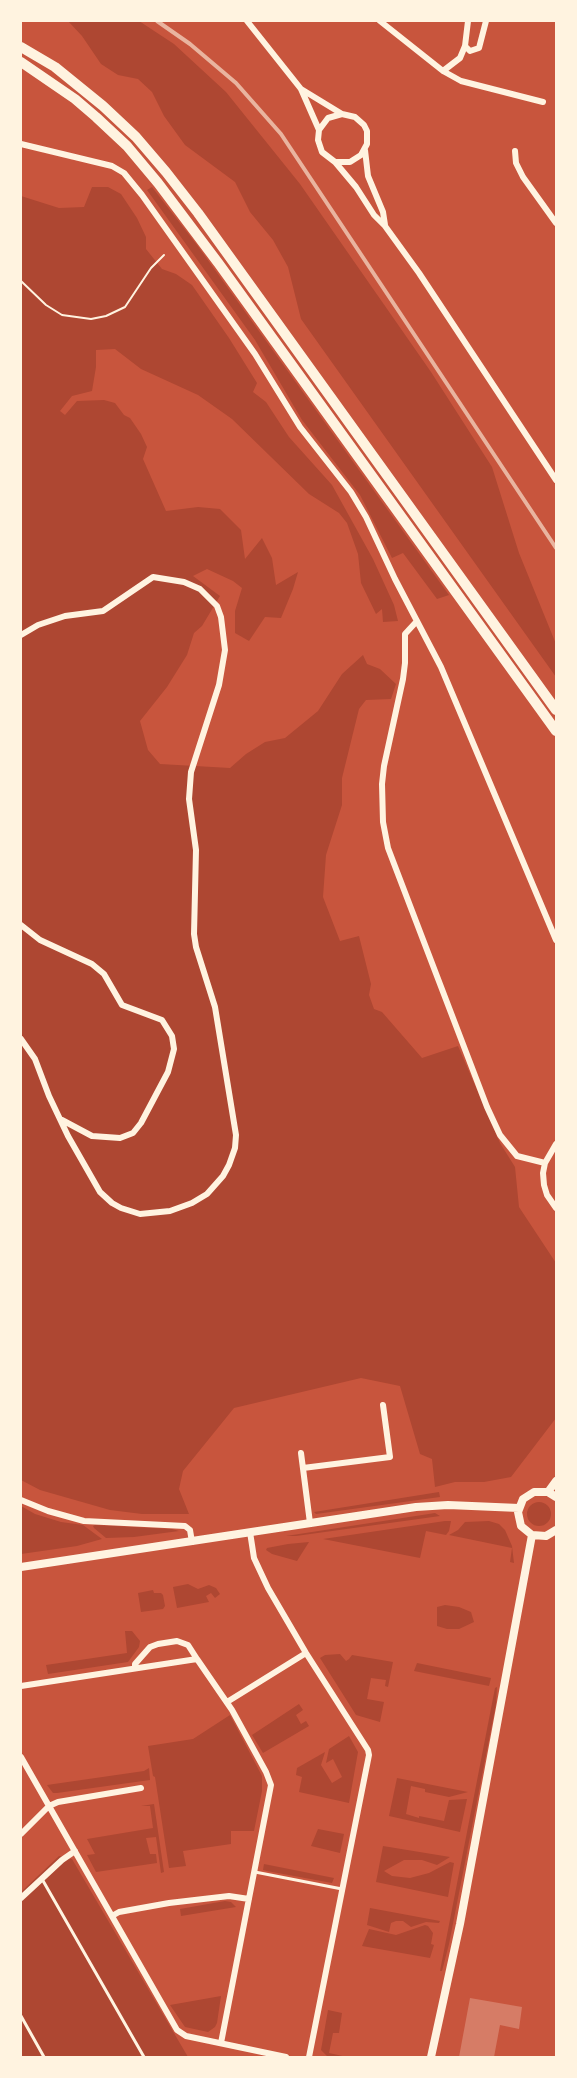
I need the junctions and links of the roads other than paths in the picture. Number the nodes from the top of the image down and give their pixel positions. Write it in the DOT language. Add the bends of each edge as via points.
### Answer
graph roads {
  1 [pos="247,21"];
  2 [pos="380,21"];
  3 [pos="468,21"];
  4 [pos="485,22"];
  5 [pos="465,46"];
  6 [pos="21,47"];
  7 [pos="21,62"];
  8 [pos="442,70"];
  9 [pos="301,89"];
  10 [pos="543,102"];
  11 [pos="342,114"];
  12 [pos="319,130"];
  13 [pos="21,144"];
  14 [pos="365,150"];
  15 [pos="515,151"];
  16 [pos="335,162"];
  17 [pos="556,223"];
  18 [pos="385,226"];
  19 [pos="556,480"];
  20 [pos="417,621"];
  21 [pos="21,635"];
  22 [pos="556,710"];
  23 [pos="556,731"];
  24 [pos="21,925"];
  25 [pos="556,940"];
  26 [pos="21,1039"];
  27 [pos="62,1120"];
  28 [pos="556,1144"];
  29 [pos="545,1163"];
  30 [pos="556,1208"];
  31 [pos="383,1405"];
  32 [pos="300,1453"];
  33 [pos="303,1468"];
  34 [pos="556,1481"];
  35 [pos="548,1492"];
  36 [pos="556,1497"];
  37 [pos="21,1500"];
  38 [pos="519,1508"];
  39 [pos="310,1523"];
  40 [pos="556,1530"];
  41 [pos="250,1532"];
  42 [pos="532,1535"];
  43 [pos="192,1542"];
  44 [pos="21,1567"];
  45 [pos="306,1653"];
  46 [pos="197,1659"];
  47 [pos="135,1668"];
  48 [pos="21,1686"];
  49 [pos="227,1702"];
  50 [pos="21,1757"];
  51 [pos="141,1788"];
  52 [pos="49,1806"];
  53 [pos="21,1834"];
  54 [pos="75,1851"];
  55 [pos="255,1872"];
  56 [pos="41,1878"];
  57 [pos="342,1889"];
  58 [pos="21,1898"];
  59 [pos="249,1899"];
  60 [pos="112,1916"];
  61 [pos="21,2016"];
  62 [pos="220,2043"];
  63 [pos="45,2057"];
  64 [pos="144,2057"];
  65 [pos="286,2057"];
  66 [pos="309,2057"];
  67 [pos="430,2057"];
  1 -- 9 [label="street"];
  2 -- 8 [label="street"];
  3 -- 5 [label="street"];
  4 -- 5 [label="street" via="479,48 470,51"];
  5 -- 8 [label="street" via="460,58"];
  6 -- 22 [label="highway" via="55,67 103,106 166,172"];
  7 -- 23 [label="highway" via="96,117 158,183"];
  8 -- 10 [label="street" via="461,81"];
  9 -- 11 [label="street"];
  9 -- 12 [label="street"];
  11 -- 12 [label="street" via="328,118"];
  11 -- 14 [label="street" via="355,117 364,125 368,138"];
  12 -- 16 [label="street" via="322,152"];
  13 -- 20 [label="street" via="112,166 131,181 255,354 300,427 351,492"];
  14 -- 16 [label="street" via="356,160"];
  14 -- 18 [label="street" via="368,176"];
  15 -- 17 [label="street" via="523,177"];
  16 -- 18 [label="street"];
  18 -- 19 [label="street"];
  20 -- 25 [label="street" via="458,706"];
  20 -- 29 [label="street" via="405,634 403,679 384,766 383,822 388,848 500,1135 517,1156"];
  21 -- 27 [label="street" via="65,616 103,611 153,577 200,589 217,606 224,627 219,685 191,772 189,799 196,850 194,934 215,1007 235,1120 235,1148 223,1176 207,1194 180,1207 140,1214 121,1208 100,1192"];
  24 -- 27 [label="street" via="40,940 93,964 122,1005 162,1020 172,1036 174,1048 168,1072 133,1133 120,1138 93,1136"];
  26 -- 27 [label="street" via="35,1059"];
  28 -- 29 [label="street"];
  29 -- 30 [label="street" via="544,1185"];
  31 -- 33 [label="street" via="390,1457"];
  32 -- 33 [label="street"];
  33 -- 39 [label="street"];
  34 -- 35 [label="street"];
  35 -- 36 [label="street"];
  35 -- 38 [label="street" via="530,1494"];
  37 -- 43 [label="street" via="84,1521 185,1526"];
  38 -- 39 [label="street" via="416,1507"];
  38 -- 42 [label="street" via="519,1522"];
  39 -- 41 [label="street"];
  40 -- 42 [label="street" via="546,1536"];
  41 -- 43 [label="street"];
  41 -- 45 [label="street" via="254,1558"];
  42 -- 67 [label="street" via="460,1924"];
  43 -- 44 [label="street"];
  45 -- 49 [label="street"];
  45 -- 57 [label="street" via="369,1755"];
  46 -- 47 [label="street"];
  46 -- 47 [label="street" via="181,1641 158,1644 144,1653"];
  46 -- 49 [label="street"];
  47 -- 48 [label="street"];
  49 -- 55 [label="street" via="270,1780"];
  50 -- 52 [label="street"];
  51 -- 52 [label="street" via="64,1800"];
  52 -- 53 [label="street"];
  52 -- 54 [label="street"];
  54 -- 56 [label="street"];
  54 -- 60 [label="street"];
  55 -- 57 [label="lane"];
  55 -- 59 [label="street"];
  56 -- 58 [label="street"];
  56 -- 64 [label="lane"];
  57 -- 66 [label="street"];
  59 -- 60 [label="street" via="229,1896"];
  59 -- 62 [label="street"];
  60 -- 62 [label="street" via="174,2026 186,2036"];
  61 -- 63 [label="lane"];
  62 -- 65 [label="street"];
}
